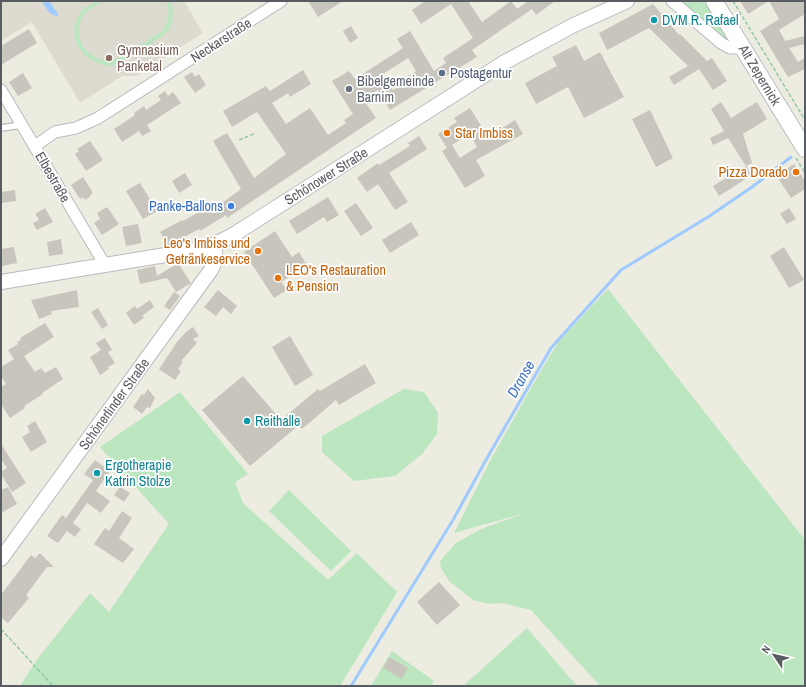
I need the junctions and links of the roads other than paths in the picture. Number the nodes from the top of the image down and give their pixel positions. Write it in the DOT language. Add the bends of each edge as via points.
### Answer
graph roads {
  1 [pos="281,1"];
  2 [pos="626,1"];
  3 [pos="672,1"];
  4 [pos="714,1"];
  5 [pos="743,48"];
  6 [pos="1,90"];
  7 [pos="22,125"];
  8 [pos="1,128"];
  9 [pos="35,146"];
  10 [pos="805,149"];
  11 [pos="214,246"];
  12 [pos="105,265"];
  13 [pos="1,282"];
  14 [pos="1,559"];
  1 -- 9 [label="street, Neckarstraße" via="98,118 76,128 55,132"];
  2 -- 11 [label="street, Schönower Straße" via="574,25 495,68"];
  3 -- 5 [label="street" via="720,44 730,48"];
  4 -- 5 [label="main road, Alt Zepernick"];
  5 -- 10 [label="main road, Alt Zepernick"];
  6 -- 7 [label="street, Elbestraße"];
  7 -- 8 [label="lane"];
  7 -- 9 [label="street, Elbestraße"];
  9 -- 12 [label="street, Elbestraße"];
  11 -- 12 [label="street, Schönower Straße"];
  11 -- 14 [label="street, Schönerlinder Straße" via="216,259 212,270"];
  12 -- 13 [label="street, Schönower Straße"];
}
